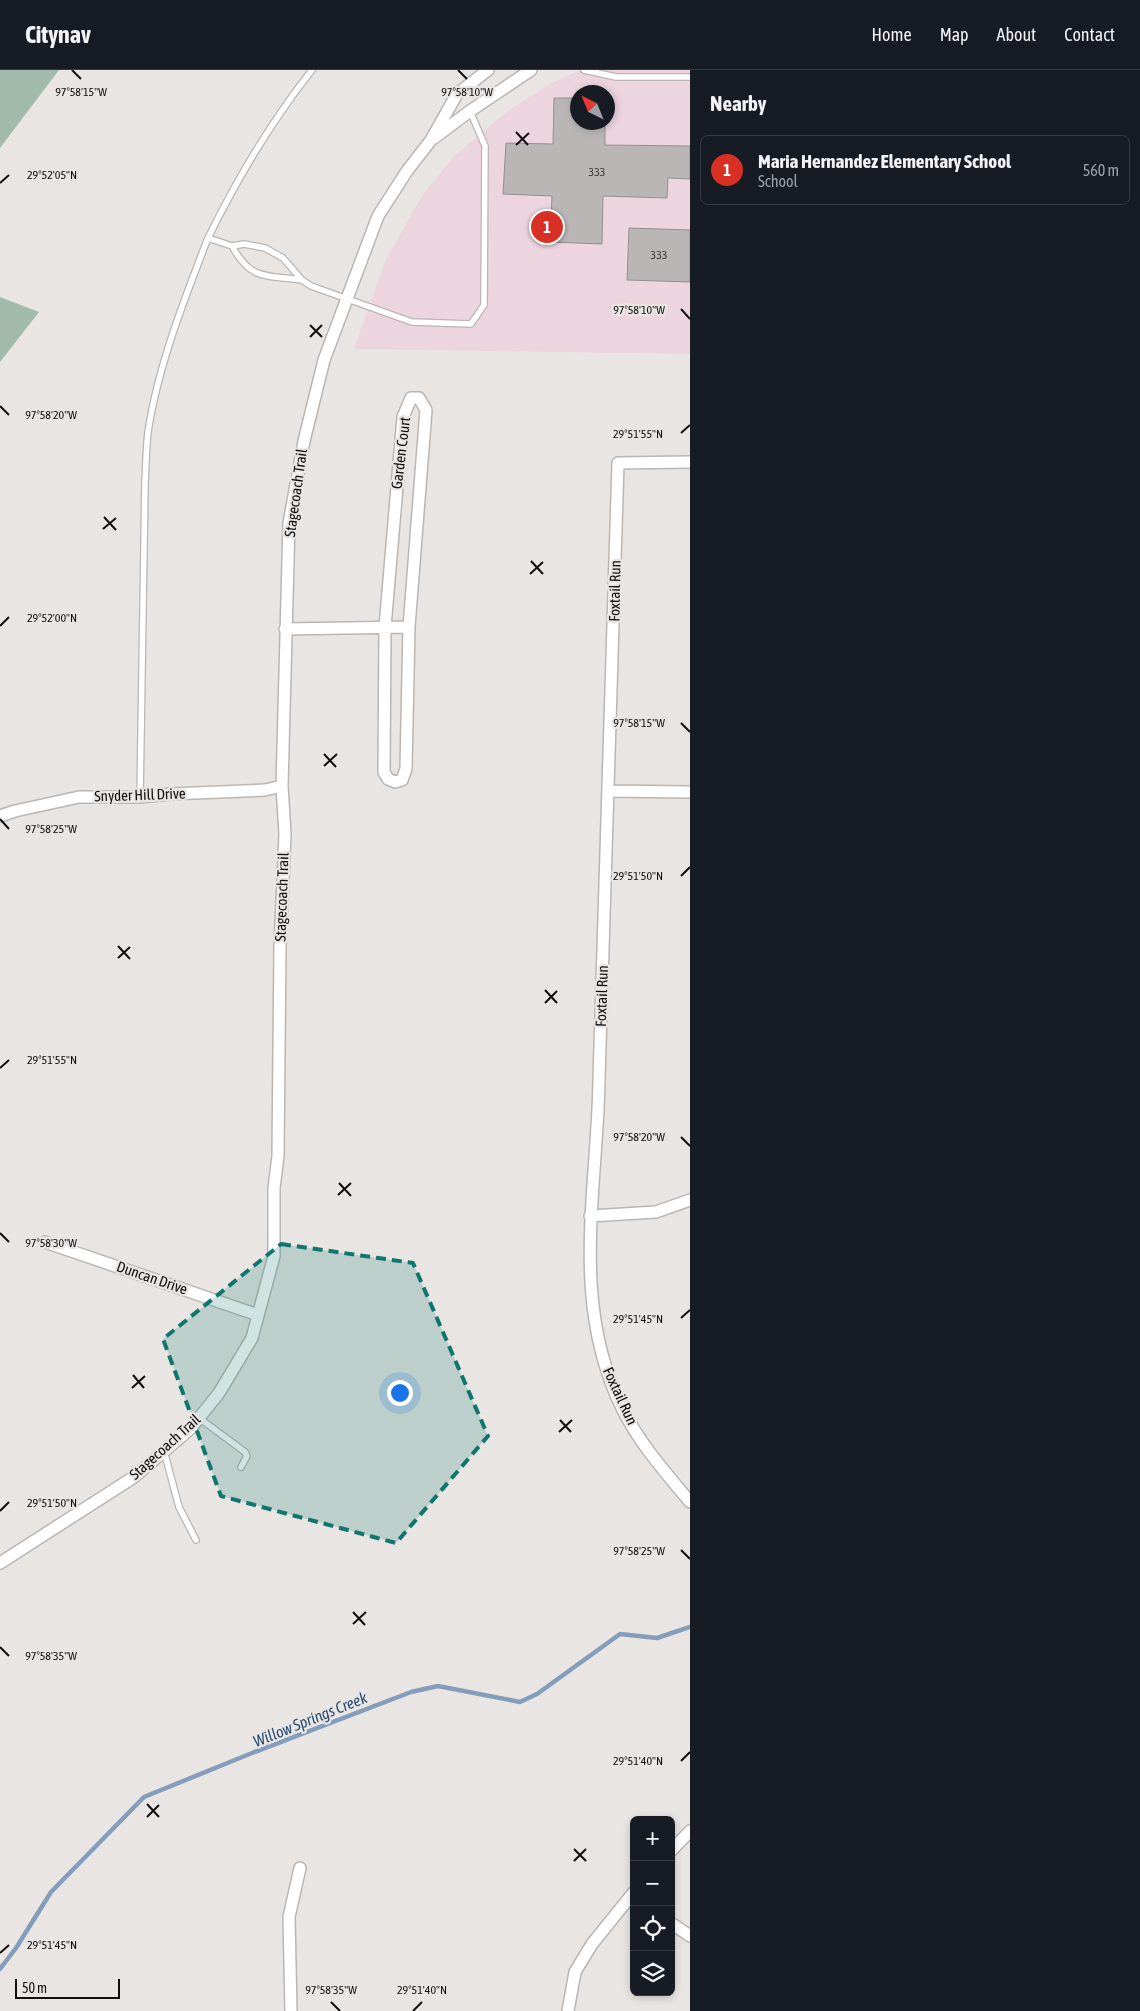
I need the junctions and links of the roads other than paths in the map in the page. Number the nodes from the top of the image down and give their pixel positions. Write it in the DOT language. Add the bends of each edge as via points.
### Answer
graph roads {
  1 [pos="312,70"];
  2 [pos="488,70"];
  3 [pos="531,70"];
  4 [pos="584,70"];
  5 [pos="690,77"];
  6 [pos="470,110"];
  7 [pos="430,140"];
  8 [pos="208,238"];
  9 [pos="232,246"];
  10 [pos="302,280"];
  11 [pos="346,299"];
  12 [pos="690,462"];
  13 [pos="385,627"];
  14 [pos="409,627"];
  15 [pos="285,629"];
  16 [pos="282,786"];
  17 [pos="609,791"];
  18 [pos="690,792"];
  19 [pos="140,797"];
  20 [pos="0,816"];
  21 [pos="690,1200"];
  22 [pos="590,1216"];
  23 [pos="45,1242"];
  24 [pos="258,1315"];
  25 [pos="199,1418"];
  26 [pos="164,1451"];
  27 [pos="241,1467"];
  28 [pos="690,1502"];
  29 [pos="196,1540"];
  30 [pos="0,1563"];
  31 [pos="690,1831"];
  32 [pos="675,1847"];
  33 [pos="300,1868"];
  34 [pos="630,1899"];
  35 [pos="675,1926"];
  36 [pos="690,1936"];
  37 [pos="291,2011"];
  38 [pos="568,2011"];
  1 -- 8 [label="lane" via="280,110"];
  2 -- 7 [label="street, Stagecoach Trail" via="457,94"];
  3 -- 6 [label="street, Stagecoach Trail"];
  4 -- 5 [label="lane" via="616,77"];
  6 -- 7 [label="street, Stagecoach Trail"];
  6 -- 11 [label="lane" via="485,146 484,305 472,324 412,322"];
  7 -- 11 [label="street, Stagecoach Trail" via="378,216"];
  8 -- 9 [label="lane"];
  8 -- 19 [label="lane" via="173,335 148,432"];
  9 -- 10 [label="lane" via="255,245 276,253"];
  9 -- 10 [label="lane" via="249,270"];
  10 -- 11 [label="lane"];
  11 -- 15 [label="street, Stagecoach Trail" via="324,360 304,441 289,523"];
  12 -- 17 [label="street, Foxtail Run" via="618,463"];
  13 -- 14 [label="street"];
  13 -- 14 [label="street, Garden Court" via="384,772 395,782 402,780 406,769"];
  13 -- 14 [label="street, Garden Court" via="403,418 411,398 419,398 426,410"];
  13 -- 15 [label="street"];
  15 -- 16 [label="street, Stagecoach Trail"];
  16 -- 19 [label="street, Snyder Hill Drive" via="264,790"];
  16 -- 24 [label="street, Stagecoach Trail" via="285,834 274,1256"];
  17 -- 18 [label="street"];
  17 -- 22 [label="street, Foxtail Run" via="597,1125"];
  19 -- 20 [label="street, Snyder Hill Drive" via="79,797"];
  21 -- 22 [label="street" via="656,1212"];
  22 -- 28 [label="street, Foxtail Run" via="589,1280 599,1350 623,1410 654,1458"];
  23 -- 24 [label="street, Duncan Drive"];
  24 -- 25 [label="street, Stagecoach Trail" via="252,1338 219,1393"];
  25 -- 26 [label="street, Stagecoach Trail"];
  25 -- 27 [label="lane" via="245,1452 247,1456"];
  26 -- 29 [label="lane" via="178,1507"];
  26 -- 30 [label="street, Stagecoach Trail" via="134,1477"];
  31 -- 32 [label="street"];
  33 -- 37 [label="street" via="289,1916"];
  34 -- 38 [label="street" via="592,1944 575,1972"];
  35 -- 36 [label="street"];
}
